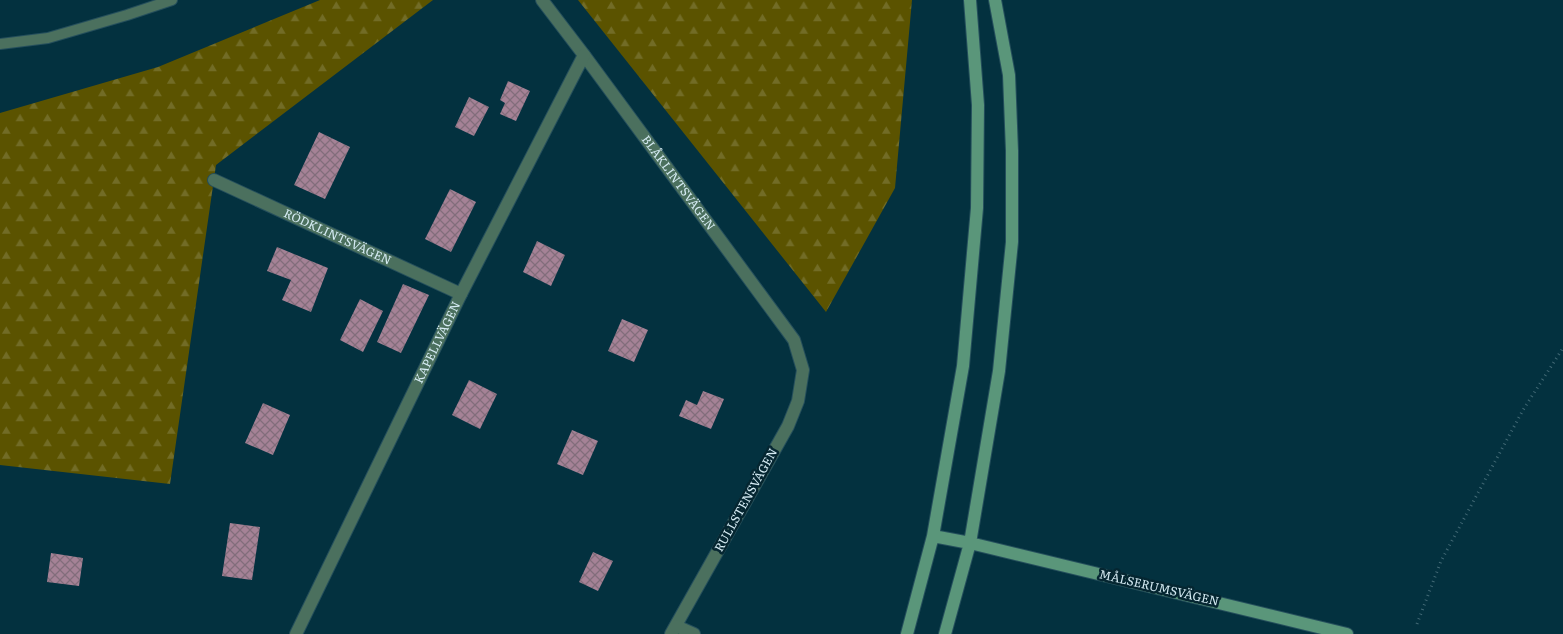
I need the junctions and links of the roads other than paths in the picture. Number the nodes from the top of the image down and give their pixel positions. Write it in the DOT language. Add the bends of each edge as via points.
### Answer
graph roads {
  1 [pos="172,0"];
  2 [pos="542,0"];
  3 [pos="970,0"];
  4 [pos="995,0"];
  5 [pos="0,44"];
  6 [pos="584,55"];
  7 [pos="214,180"];
  8 [pos="461,294"];
  9 [pos="802,370"];
  10 [pos="933,536"];
  11 [pos="970,543"];
  12 [pos="674,630"];
  13 [pos="296,634"];
  14 [pos="694,634"];
  15 [pos="907,634"];
  16 [pos="945,634"];
  17 [pos="1347,634"];
  1 -- 5 [label="lane" via="48,38"];
  2 -- 6 [label="street, BLÅKLINTSVÄGEN"];
  3 -- 10 [label="main road" via="978,105 977,208 964,366"];
  4 -- 11 [label="main road" via="1009,75 1012,242 999,371"];
  6 -- 8 [label="street, KAPELLVÄGEN"];
  6 -- 9 [label="street, BLÅKLINTSVÄGEN" via="794,340"];
  7 -- 8 [label="street, RÖDKLINTSVÄGEN"];
  8 -- 13 [label="street, KAPELLVÄGEN"];
  9 -- 12 [label="street, RULLSTENSVÄGEN" via="798,401 788,426"];
  10 -- 11 [label="main road, MÅLSERUMSVÄGEN"];
  10 -- 15 [label="main road"];
  11 -- 16 [label="main road"];
  11 -- 17 [label="main road, MÅLSERUMSVÄGEN"];
  12 -- 14 [label="street, RULLSTENSVÄGEN"];
}
